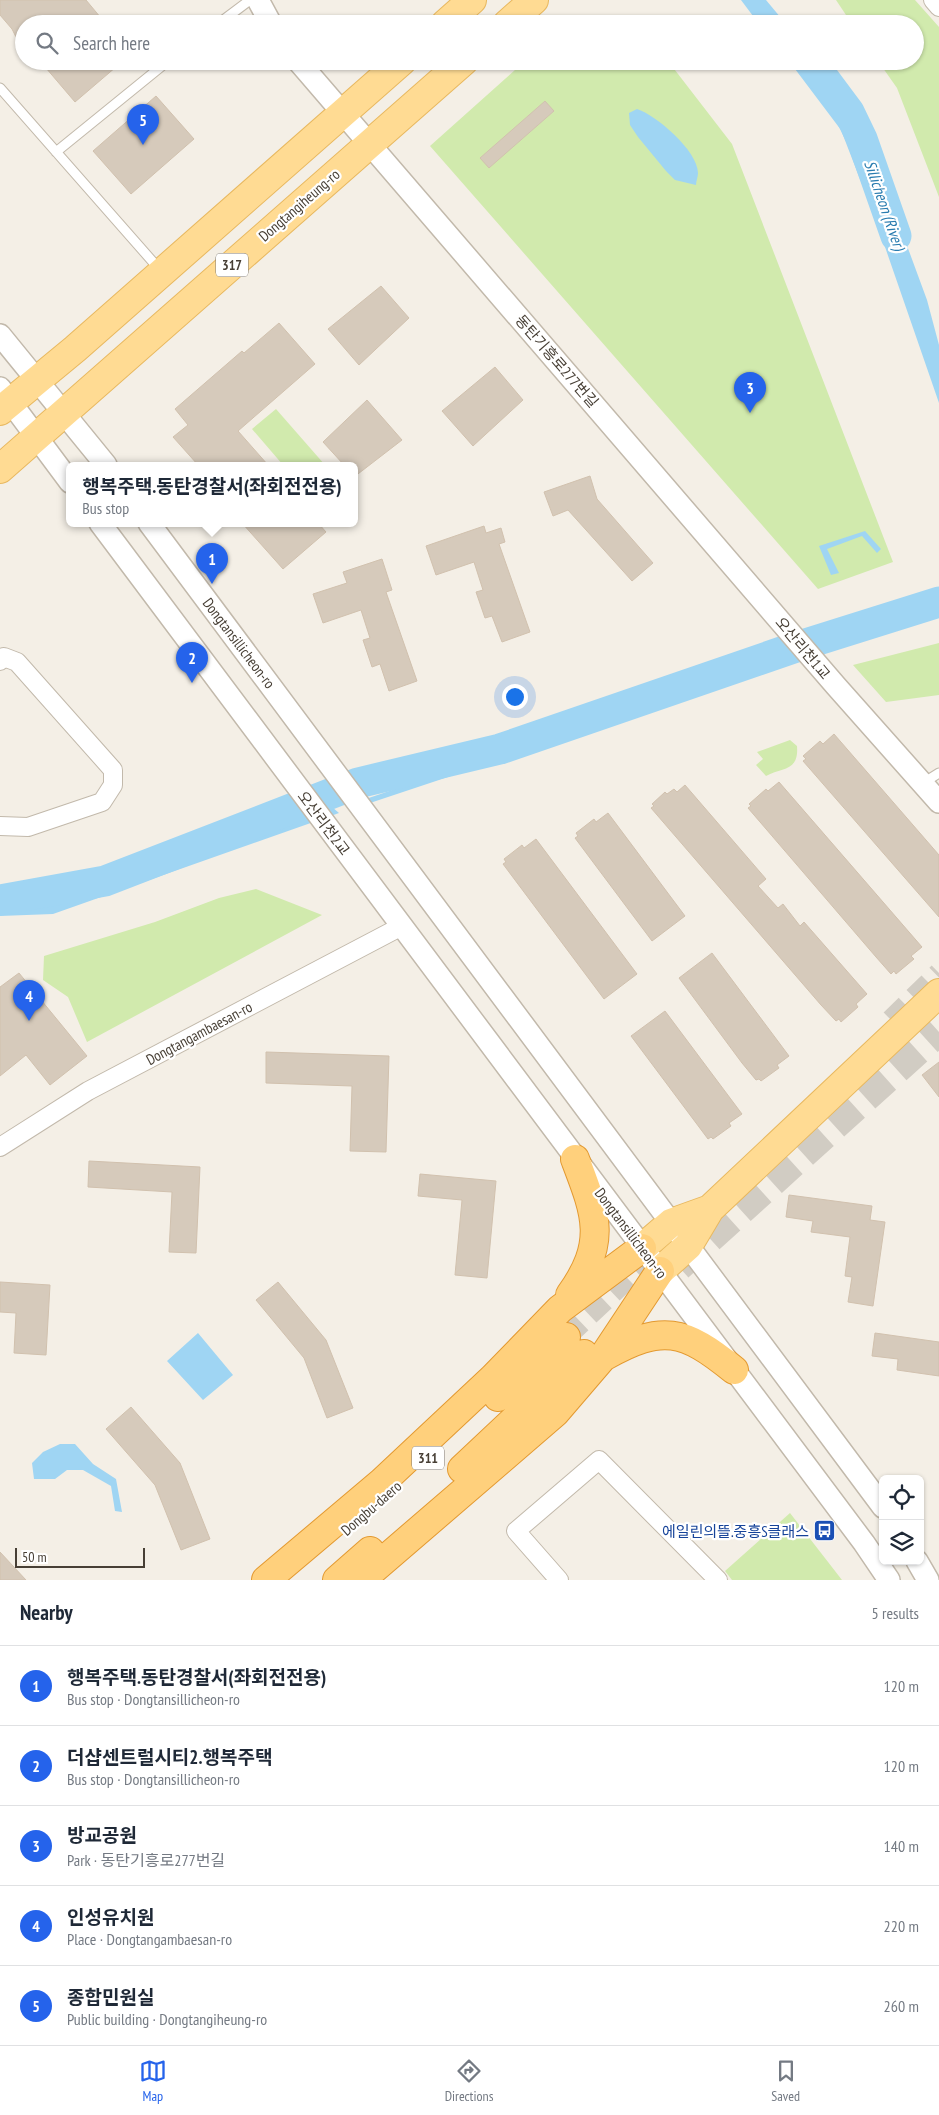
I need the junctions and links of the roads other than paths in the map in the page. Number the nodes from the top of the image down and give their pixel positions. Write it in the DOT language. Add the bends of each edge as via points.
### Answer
graph roads {
  1 [pos="250,0"];
  2 [pos="258,0"];
  3 [pos="472,0"];
  4 [pos="534,0"];
  5 [pos="933,0"];
  6 [pos="939,7"];
  7 [pos="230,15"];
  8 [pos="266,15"];
  9 [pos="455,15"];
  10 [pos="517,15"];
  11 [pos="157,70"];
  12 [pos="305,70"];
  13 [pos="392,70"];
  14 [pos="454,70"];
  15 [pos="0,88"];
  16 [pos="342,114"];
  17 [pos="369,144"];
  18 [pos="56,152"];
  19 [pos="162,272"];
  20 [pos="0,335"];
  21 [pos="37,380"];
  22 [pos="4,401"];
  23 [pos="63,413"];
  24 [pos="36,437"];
  25 [pos="104,462"];
  26 [pos="0,469"];
  27 [pos="66,477"];
  28 [pos="103,527"];
  29 [pos="152,527"];
  30 [pos="770,609"];
  31 [pos="0,661"];
  32 [pos="931,778"];
  33 [pos="939,802"];
  34 [pos="0,826"];
  35 [pos="372,886"];
  36 [pos="402,926"];
  37 [pos="939,993"];
  38 [pos="0,1147"];
  39 [pos="575,1159"];
  40 [pos="710,1209"];
  41 [pos="672,1223"];
  42 [pos="688,1246"];
  43 [pos="642,1248"];
  44 [pos="660,1271"];
  45 [pos="560,1309"];
  46 [pos="584,1349"];
  47 [pos="734,1370"];
  48 [pos="879,1502"];
  49 [pos="919,1565"];
  50 [pos="266,1580"];
  51 [pos="290,1580"];
  52 [pos="338,1580"];
  53 [pos="361,1580"];
  54 [pos="559,1580"];
  55 [pos="718,1580"];
  56 [pos="890,1580"];
  57 [pos="928,1580"];
  1 -- 7 [label="lane"];
  2 -- 8 [label="street"];
  3 -- 9 [label="main road"];
  4 -- 10 [label="main road"];
  5 -- 6 [label="street"];
  11 -- 18 [label="lane"];
  12 -- 16 [label="street, 동탄기흥로277번길"];
  13 -- 16 [label="main road, 317"];
  14 -- 17 [label="main road, Dongtangiheung-ro / 317"];
  15 -- 18 [label="lane"];
  16 -- 17 [label="street, 동탄기흥로277번길"];
  16 -- 19 [label="main road, 317"];
  17 -- 23 [label="main road, Dongtangiheung-ro / 317"];
  17 -- 30 [label="street, 동탄기흥로277번길"];
  18 -- 19 [label="lane"];
  19 -- 21 [label="main road, 317"];
  20 -- 21 [label="street"];
  21 -- 22 [label="main road, 317"];
  21 -- 23 [label="street"];
  22 -- 24 [label="street"];
  23 -- 24 [label="main road, Dongtangiheung-ro / 317"];
  23 -- 25 [label="street"];
  24 -- 26 [label="main road, Dongtangiheung-ro / 317"];
  24 -- 27 [label="street"];
  28 -- 35 [label="street, 오산리천2교"];
  29 -- 41 [label="street, Dongtansillicheon-ro"];
  30 -- 32 [label="street, 오산리천1교" via="836,686"];
  31 -- 34 [label="street" via="4,657 17,662 112,770 113,785 102,802 28,827"];
  32 -- 33 [label="street"];
  35 -- 36 [label="street, Dongtansillicheon-ro"];
  36 -- 38 [label="street, Dongtangambaesan-ro" via="88,1090"];
  36 -- 39 [label="street, Dongtansillicheon-ro"];
  37 -- 40 [label="main road"];
  39 -- 43 [label="street, Dongtansillicheon-ro"];
  39 -- 45 [label="highway" via="594,1207 596,1234 590,1262"];
  40 -- 41 [label="main road"];
  40 -- 42 [label="main road"];
  41 -- 42 [label="street"];
  41 -- 43 [label="main road"];
  42 -- 44 [label="main road"];
  42 -- 48 [label="street"];
  43 -- 44 [label="street, Dongtansillicheon-ro"];
  43 -- 45 [label="highway"];
  44 -- 46 [label="highway"];
  44 -- 47 [label="street, Dongtansillicheon-ro"];
  45 -- 50 [label="highway" via="493,1378 382,1482"];
  46 -- 47 [label="highway" via="669,1334 714,1353"];
  46 -- 51 [label="highway, Dongbu-daero / 311"];
  46 -- 52 [label="highway, Dongbu-daero / 311" via="477,1456"];
  46 -- 53 [label="highway" via="555,1413"];
  47 -- 56 [label="street, Dongtansillicheon-ro"];
  49 -- 57 [label="street"];
  54 -- 55 [label="street" via="516,1531 599,1460"];
}
